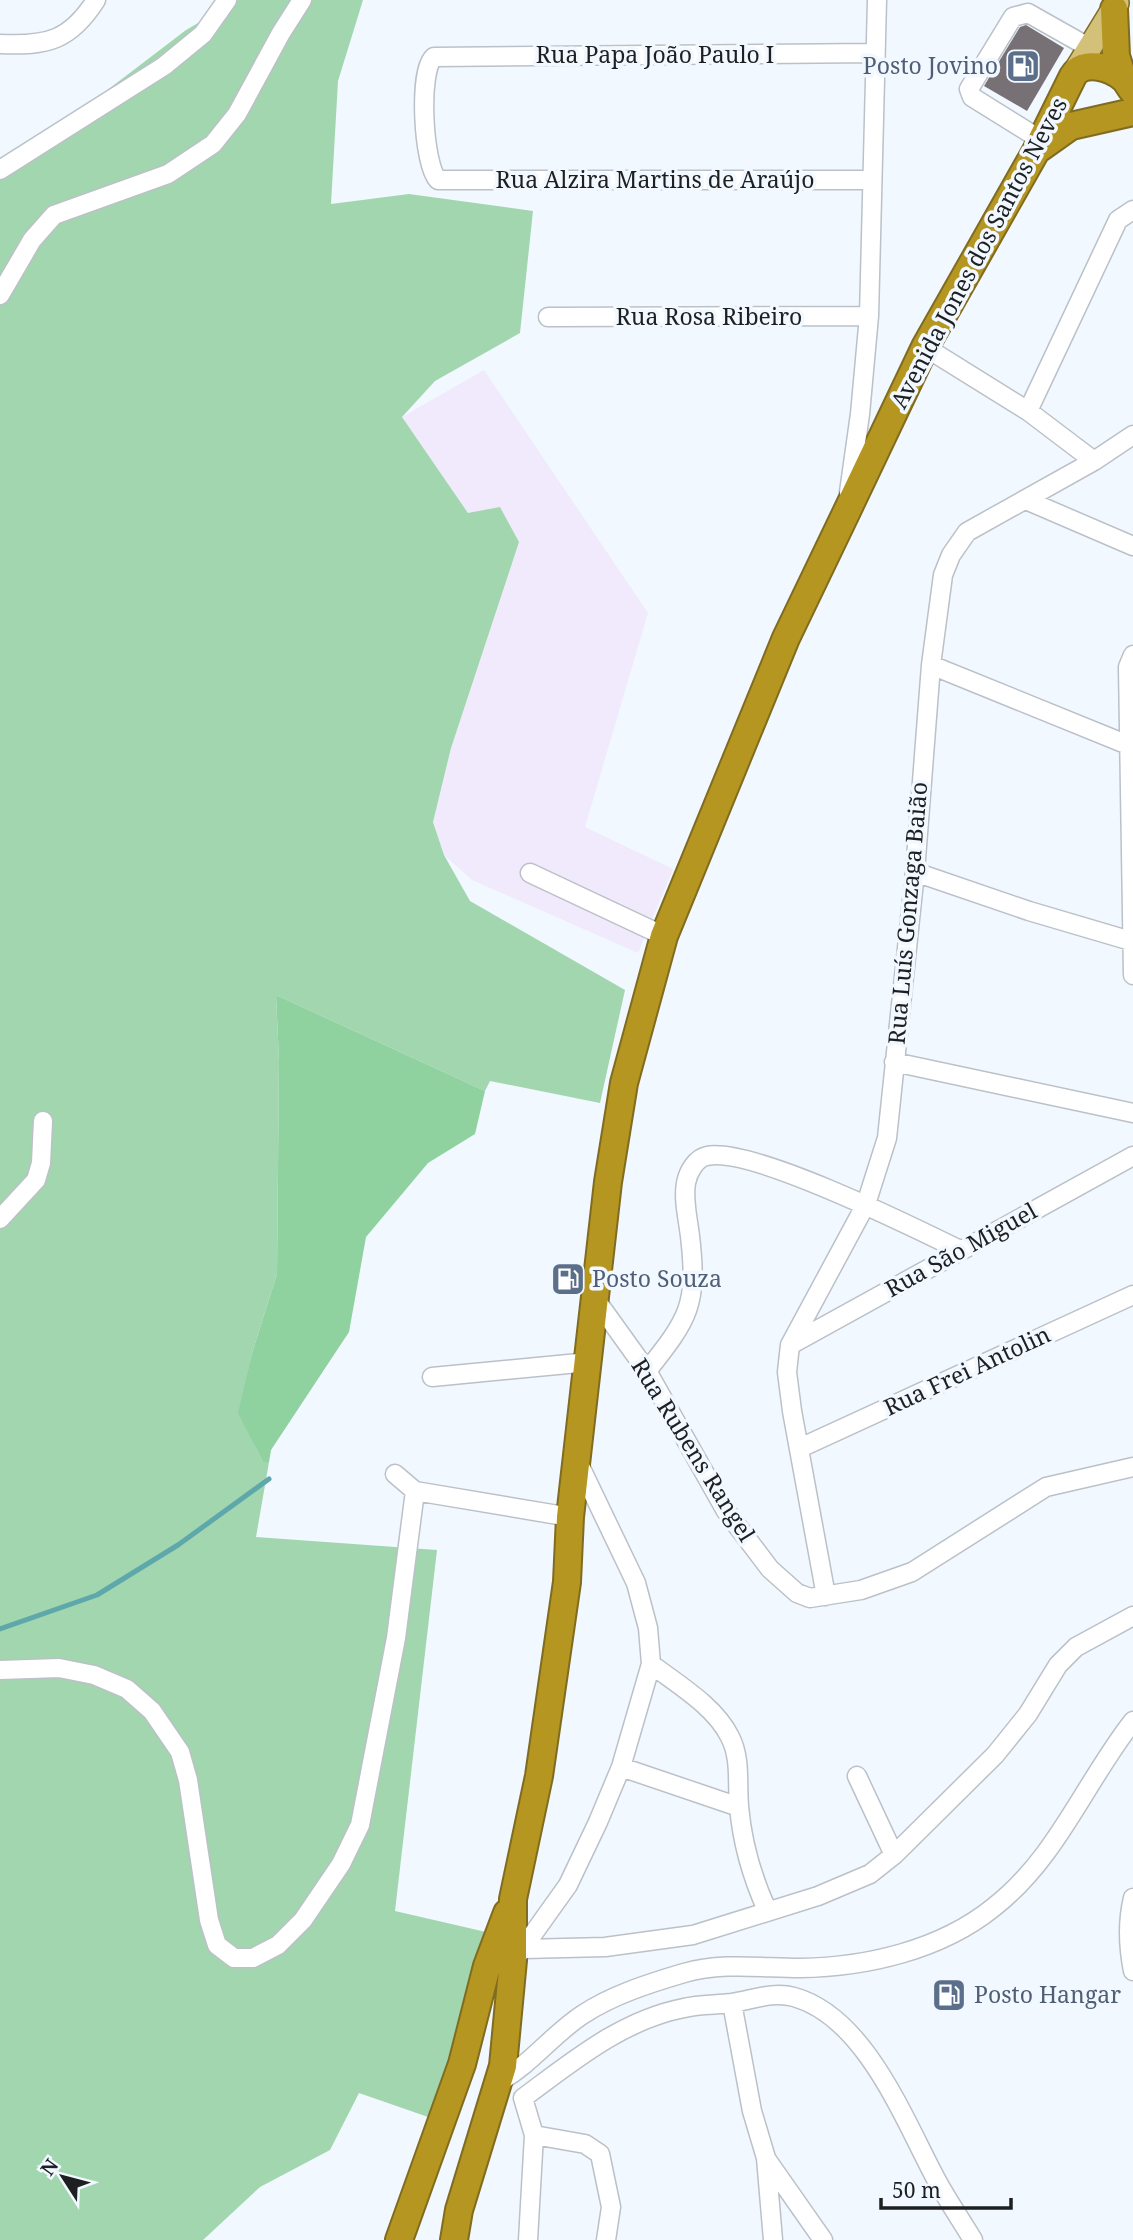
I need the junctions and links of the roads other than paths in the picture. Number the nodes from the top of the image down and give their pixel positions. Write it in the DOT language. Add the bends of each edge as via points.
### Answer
graph roads {
  1 [pos="96,0"];
  2 [pos="227,0"];
  3 [pos="302,0"];
  4 [pos="877,0"];
  5 [pos="1114,4"];
  6 [pos="0,44"];
  7 [pos="875,53"];
  8 [pos="1079,65"];
  9 [pos="1128,85"];
  10 [pos="1125,114"];
  11 [pos="1038,145"];
  12 [pos="0,170"];
  13 [pos="438,180"];
  14 [pos="871,180"];
  15 [pos="1133,210"];
  16 [pos="0,295"];
  17 [pos="869,316"];
  18 [pos="548,317"];
  19 [pos="925,347"];
  20 [pos="1028,411"];
  21 [pos="1133,435"];
  22 [pos="1094,461"];
  23 [pos="1026,500"];
  24 [pos="847,511"];
  25 [pos="1133,546"];
  26 [pos="1133,655"];
  27 [pos="931,665"];
  28 [pos="1128,745"];
  29 [pos="915,872"];
  30 [pos="530,873"];
  31 [pos="664,936"];
  32 [pos="1131,941"];
  33 [pos="1133,975"];
  34 [pos="894,1062"];
  35 [pos="1133,1113"];
  36 [pos="43,1121"];
  37 [pos="1133,1156"];
  38 [pos="866,1205"];
  39 [pos="0,1219"];
  40 [pos="960,1250"];
  41 [pos="1133,1295"];
  42 [pos="596,1300"];
  43 [pos="790,1345"];
  44 [pos="589,1362"];
  45 [pos="647,1371"];
  46 [pos="432,1377"];
  47 [pos="800,1448"];
  48 [pos="577,1459"];
  49 [pos="1133,1467"];
  50 [pos="395,1474"];
  51 [pos="415,1491"];
  52 [pos="570,1517"];
  53 [pos="826,1595"];
  54 [pos="1133,1616"];
  55 [pos="651,1664"];
  56 [pos="0,1670"];
  57 [pos="1133,1721"];
  58 [pos="621,1767"];
  59 [pos="857,1776"];
  60 [pos="739,1807"];
  61 [pos="894,1855"];
  62 [pos="1133,1898"];
  63 [pos="513,1899"];
  64 [pos="767,1910"];
  65 [pos="519,1954"];
  66 [pos="1133,1971"];
  67 [pos="732,2003"];
  68 [pos="473,2018"];
  69 [pos="507,2035"];
  70 [pos="498,2090"];
  71 [pos="523,2098"];
  72 [pos="534,2136"];
  73 [pos="766,2158"];
  74 [pos="399,2240"];
  75 [pos="454,2240"];
  76 [pos="528,2240"];
  77 [pos="606,2240"];
  78 [pos="773,2240"];
  79 [pos="823,2240"];
  80 [pos="972,2240"];
  1 -- 6 [label="street" via="83,22 45,44"];
  2 -- 12 [label="street" via="203,34 164,66"];
  3 -- 16 [label="street" via="237,114 213,144 168,174 54,215 32,240"];
  4 -- 7 [label="street"];
  5 -- 8 [label="main road, Avenida Jones dos Santos Neves"];
  5 -- 9 [label="highway" via="1116,56"];
  7 -- 13 [label="street, Rua Papa João Paulo I" via="434,57 426,68 425,112 428,164"];
  7 -- 14 [label="street"];
  8 -- 9 [label="highway" via="1105,68"];
  8 -- 10 [label="highway" via="1071,88 1086,104"];
  8 -- 11 [label="highway, Avenida Jones dos Santos Neves"];
  8 -- 11 [label="street" via="1028,13 1020,12 975,75 969,89 972,97"];
  10 -- 11 [label="highway" via="1071,126"];
  11 -- 19 [label="highway, Avenida Jones dos Santos Neves"];
  13 -- 14 [label="street, Rua Alzira Martins de Araújo"];
  14 -- 17 [label="street"];
  15 -- 20 [label="street" via="1118,220"];
  17 -- 18 [label="street, Rua Rosa Ribeiro"];
  17 -- 24 [label="street"];
  19 -- 20 [label="street"];
  19 -- 24 [label="highway, Avenida Jones dos Santos Neves"];
  20 -- 22 [label="street"];
  21 -- 22 [label="street, Rua Luís Gonzaga Baião"];
  22 -- 23 [label="street, Rua Luís Gonzaga Baião"];
  23 -- 25 [label="street"];
  23 -- 27 [label="street, Rua Luís Gonzaga Baião" via="967,532 951,555 943,575"];
  24 -- 31 [label="highway, Avenida Jones dos Santos Neves" via="786,638"];
  26 -- 28 [label="street" via="1128,667"];
  27 -- 28 [label="street"];
  27 -- 29 [label="street, Rua Luís Gonzaga Baião"];
  28 -- 32 [label="street"];
  29 -- 32 [label="street"];
  29 -- 34 [label="street, Rua Luís Gonzaga Baião"];
  30 -- 31 [label="street"];
  31 -- 42 [label="highway, Avenida Jones dos Santos Neves" via="624,1083"];
  32 -- 33 [label="street"];
  34 -- 35 [label="street"];
  34 -- 38 [label="street, Rua Luís Gonzaga Baião" via="887,1138"];
  36 -- 39 [label="street" via="36,1180"];
  37 -- 40 [label="street, Rua São Miguel"];
  38 -- 40 [label="street"];
  38 -- 43 [label="street, Rua Luís Gonzaga Baião"];
  38 -- 45 [label="street" via="760,1164 721,1154 695,1163 685,1187 694,1293 686,1318"];
  40 -- 43 [label="street, Rua São Miguel"];
  41 -- 47 [label="street, Rua Frei Antolin"];
  42 -- 44 [label="highway, Avenida Jones dos Santos Neves"];
  42 -- 45 [label="street, Rua Rubens Rangel"];
  43 -- 47 [label="street" via="787,1372"];
  44 -- 46 [label="street"];
  44 -- 48 [label="highway, Avenida Jones dos Santos Neves"];
  45 -- 53 [label="street, Rua Rubens Rangel" via="726,1511 770,1569 797,1593 810,1598"];
  47 -- 53 [label="street"];
  48 -- 52 [label="highway, Avenida Jones dos Santos Neves"];
  48 -- 55 [label="street" via="636,1583 649,1628"];
  49 -- 53 [label="street" via="1046,1487 912,1572 861,1590"];
  50 -- 51 [label="street"];
  51 -- 52 [label="street"];
  51 -- 56 [label="street" via="396,1638 360,1825 341,1864 303,1920 278,1944 253,1958 234,1958 218,1945 209,1920 188,1780 180,1752 152,1712 127,1689 94,1675 58,1668"];
  52 -- 63 [label="highway, Avenida Jones dos Santos Neves" via="567,1582 539,1776"];
  54 -- 61 [label="street" via="1076,1647 1058,1665 1028,1714 995,1755"];
  55 -- 58 [label="street"];
  55 -- 60 [label="street" via="716,1716 730,1736 737,1757"];
  57 -- 70 [label="street" via="1064,1830 1037,1863 995,1907 944,1938 894,1956 845,1965 731,1966 688,1972 627,1992 581,2015"];
  58 -- 60 [label="street"];
  58 -- 65 [label="street" via="568,1885"];
  59 -- 61 [label="street"];
  60 -- 64 [label="street" via="744,1843"];
  61 -- 64 [label="street" via="870,1874 818,1896"];
  62 -- 66 [label="street" via="1129,1915"];
  63 -- 65 [label="highway"];
  63 -- 68 [label="highway"];
  64 -- 65 [label="street" via="694,1935"];
  65 -- 69 [label="highway"];
  67 -- 71 [label="street" via="685,2007 648,2018 607,2038"];
  67 -- 73 [label="street" via="752,2111"];
  67 -- 80 [label="street" via="775,1994 794,1997 851,2033 886,2081"];
  68 -- 69 [label="highway" via="497,2022"];
  68 -- 74 [label="highway" via="462,2064"];
  69 -- 70 [label="highway"];
  70 -- 71 [label="street"];
  70 -- 75 [label="highway" via="459,2210"];
  71 -- 72 [label="street"];
  72 -- 76 [label="street"];
  72 -- 77 [label="street" via="585,2144 600,2154 611,2207"];
  73 -- 78 [label="street"];
  73 -- 79 [label="street"];
}
